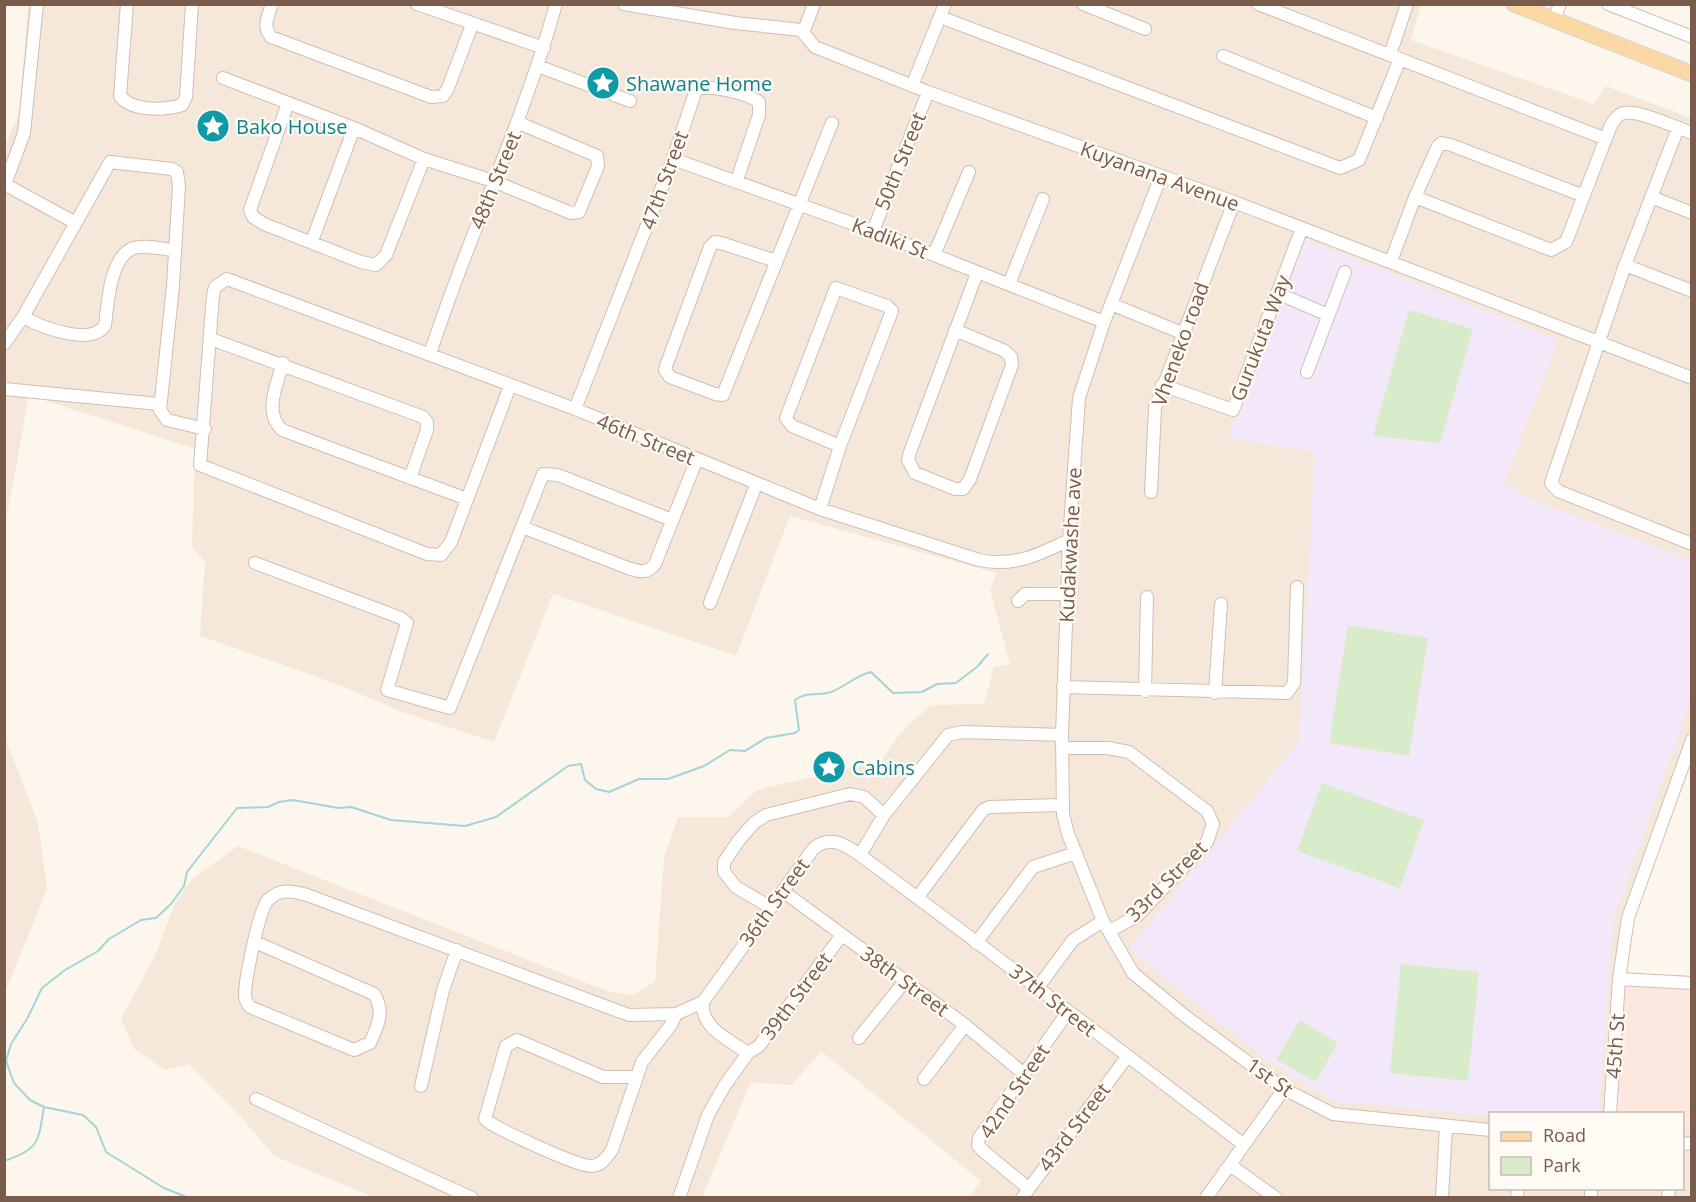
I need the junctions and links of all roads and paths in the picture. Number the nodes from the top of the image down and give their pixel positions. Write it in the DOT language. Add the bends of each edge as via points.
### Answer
graph roads {
  1 [pos="37,4"];
  2 [pos="127,4"];
  3 [pos="192,4"];
  4 [pos="272,4"];
  5 [pos="417,4"];
  6 [pos="556,4"];
  7 [pos="624,4"];
  8 [pos="814,4"];
  9 [pos="945,4"];
  10 [pos="1083,4"];
  11 [pos="1258,4"];
  12 [pos="1407,4"];
  13 [pos="1514,4"];
  14 [pos="1560,4"];
  15 [pos="1608,4"];
  16 [pos="940,17"];
  17 [pos="1554,20"];
  18 [pos="472,25"];
  19 [pos="1145,29"];
  20 [pos="801,30"];
  21 [pos="1692,37"];
  22 [pos="544,48"];
  23 [pos="1223,56"];
  24 [pos="1395,57"];
  25 [pos="538,66"];
  26 [pos="1692,74"];
  27 [pos="223,78"];
  28 [pos="912,86"];
  29 [pos="928,92"];
  30 [pos="630,101"];
  31 [pos="288,103"];
  32 [pos="1377,118"];
  33 [pos="519,123"];
  34 [pos="832,123"];
  35 [pos="354,128"];
  36 [pos="1678,128"];
  37 [pos="1692,133"];
  38 [pos="1606,139"];
  39 [pos="424,159"];
  40 [pos="673,159"];
  41 [pos="969,172"];
  42 [pos="1161,176"];
  43 [pos="737,180"];
  44 [pos="493,181"];
  45 [pos="5,186"];
  46 [pos="1584,196"];
  47 [pos="1415,197"];
  48 [pos="1651,197"];
  49 [pos="1043,199"];
  50 [pos="1234,202"];
  51 [pos="799,204"];
  52 [pos="1692,213"];
  53 [pos="74,222"];
  54 [pos="1302,228"];
  55 [pos="873,231"];
  56 [pos="312,241"];
  57 [pos="174,250"];
  58 [pos="934,255"];
  59 [pos="776,261"];
  60 [pos="1391,261"];
  61 [pos="1625,265"];
  62 [pos="1345,272"];
  63 [pos="977,273"];
  64 [pos="1010,284"];
  65 [pos="1692,291"];
  66 [pos="1277,293"];
  67 [pos="1112,304"];
  68 [pos="1328,315"];
  69 [pos="23,317"];
  70 [pos="1104,322"];
  71 [pos="956,330"];
  72 [pos="1182,333"];
  73 [pos="211,339"];
  74 [pos="1598,342"];
  75 [pos="4,344"];
  76 [pos="430,354"];
  77 [pos="283,363"];
  78 [pos="1307,372"];
  79 [pos="1692,378"];
  80 [pos="1162,385"];
  81 [pos="510,386"];
  82 [pos="4,389"];
  83 [pos="159,404"];
  84 [pos="575,410"];
  85 [pos="205,429"];
  86 [pos="840,446"];
  87 [pos="697,459"];
  88 [pos="410,478"];
  89 [pos="756,485"];
  90 [pos="1151,492"];
  91 [pos="467,499"];
  92 [pos="820,509"];
  93 [pos="672,520"];
  94 [pos="522,527"];
  95 [pos="1069,540"];
  96 [pos="1692,544"];
  97 [pos="255,563"];
  98 [pos="1297,587"];
  99 [pos="1067,594"];
  100 [pos="1147,597"];
  101 [pos="1018,601"];
  102 [pos="710,603"];
  103 [pos="1221,604"];
  104 [pos="1064,687"];
  105 [pos="1144,691"];
  106 [pos="1215,693"];
  107 [pos="1062,735"];
  108 [pos="1692,740"];
  109 [pos="1062,748"];
  110 [pos="1064,805"];
  111 [pos="884,815"];
  112 [pos="1076,853"];
  113 [pos="860,855"];
  114 [pos="784,892"];
  115 [pos="917,898"];
  116 [pos="770,907"];
  117 [pos="1107,926"];
  118 [pos="842,935"];
  119 [pos="255,942"];
  120 [pos="976,942"];
  121 [pos="457,950"];
  122 [pos="1619,979"];
  123 [pos="905,981"];
  124 [pos="1692,983"];
  125 [pos="1039,986"];
  126 [pos="703,1002"];
  127 [pos="1067,1013"];
  128 [pos="676,1014"];
  129 [pos="965,1025"];
  130 [pos="860,1038"];
  131 [pos="748,1053"];
  132 [pos="1128,1057"];
  133 [pos="1023,1073"];
  134 [pos="635,1077"];
  135 [pos="924,1079"];
  136 [pos="422,1086"];
  137 [pos="1284,1089"];
  138 [pos="256,1099"];
  139 [pos="1610,1112"];
  140 [pos="1446,1126"];
  141 [pos="1489,1130"];
  142 [pos="1244,1145"];
  143 [pos="1230,1165"];
  144 [pos="1025,1193"];
  145 [pos="472,1197"];
  146 [pos="679,1197"];
  147 [pos="1206,1197"];
  148 [pos="1276,1197"];
  149 [pos="1442,1197"];
  1 -- 45 [label="street" via="24,133"];
  2 -- 3 [label="street" via="120,96 130,105 171,108 183,105 186,97"];
  4 -- 18 [label="street" via="266,23 266,32 271,37 431,97 443,96 448,88"];
  5 -- 18 [label="street"];
  6 -- 22 [label="street, 48th Street"];
  7 -- 20 [label="street"];
  8 -- 20 [label="street"];
  9 -- 16 [label="street"];
  10 -- 19 [label="street"];
  11 -- 24 [label="street"];
  12 -- 24 [label="street"];
  13 -- 17 [label="main road"];
  14 -- 17 [label="street"];
  15 -- 21 [label="street"];
  16 -- 28 [label="street"];
  16 -- 32 [label="street" via="1340,168 1359,160"];
  17 -- 26 [label="main road"];
  18 -- 22 [label="street"];
  20 -- 28 [label="street, Kuyanana Avenue" via="815,47"];
  22 -- 25 [label="street, 48th Street"];
  23 -- 32 [label="street"];
  24 -- 32 [label="street"];
  24 -- 38 [label="street"];
  25 -- 30 [label="street"];
  25 -- 33 [label="street, 48th Street"];
  27 -- 31 [label="street"];
  28 -- 29 [label="street, Kuyanana Avenue"];
  29 -- 42 [label="street, Kuyanana Avenue"];
  29 -- 55 [label="street, 50th Street"];
  31 -- 35 [label="street"];
  31 -- 56 [label="street" via="250,210 257,222"];
  33 -- 44 [label="street, 48th Street"];
  33 -- 44 [label="street" via="597,156 600,161 591,186 579,212 574,213"];
  34 -- 51 [label="street"];
  35 -- 39 [label="street"];
  35 -- 56 [label="street"];
  36 -- 37 [label="street"];
  36 -- 38 [label="street" via="1622,113 1611,125"];
  36 -- 48 [label="street"];
  38 -- 46 [label="street"];
  39 -- 44 [label="street"];
  39 -- 56 [label="street" via="381,262 369,264"];
  40 -- 43 [label="street, Kadiki St"];
  40 -- 43 [label="street, 47th Street" via="696,90 711,87 754,98 759,102 759,115"];
  40 -- 84 [label="street, 47th Street"];
  41 -- 58 [label="street"];
  42 -- 50 [label="street, Kuyanana Avenue"];
  42 -- 67 [label="street, Kudakwashe ave"];
  43 -- 51 [label="street, Kadiki St"];
  44 -- 76 [label="street, 48th Street"];
  45 -- 53 [label="street"];
  46 -- 47 [label="street" via="1446,143 1438,146"];
  46 -- 47 [label="street" via="1566,242 1551,250"];
  47 -- 60 [label="street"];
  48 -- 52 [label="street"];
  48 -- 61 [label="street"];
  49 -- 64 [label="street"];
  50 -- 54 [label="street, Kuyanana Avenue"];
  50 -- 72 [label="street, Vheneko road"];
  51 -- 55 [label="street, Kadiki St"];
  51 -- 59 [label="street"];
  53 -- 57 [label="street" via="110,162 171,169 179,178"];
  53 -- 69 [label="street"];
  54 -- 60 [label="street, Kuyanana Avenue"];
  54 -- 66 [label="street, Gurukuta Way"];
  55 -- 58 [label="street, Kadiki St"];
  57 -- 69 [label="street" via="141,248 126,253 116,270 101,332 69,333"];
  57 -- 83 [label="street" via="168,344"];
  58 -- 63 [label="street, Kadiki St"];
  59 -- 59 [label="street" via="723,395 670,377 666,366 710,247 721,243"];
  60 -- 74 [label="street, Kuyanana Avenue"];
  61 -- 65 [label="street"];
  61 -- 74 [label="street"];
  62 -- 68 [label="street"];
  63 -- 64 [label="street, Kadiki St"];
  63 -- 71 [label="street"];
  64 -- 70 [label="street, Kadiki St"];
  66 -- 68 [label="street"];
  66 -- 80 [label="street, Gurukuta Way" via="1233,410"];
  67 -- 70 [label="street, Kudakwashe ave"];
  67 -- 72 [label="street"];
  68 -- 78 [label="street"];
  69 -- 75 [label="street"];
  70 -- 95 [label="street, Kudakwashe ave" via="1079,398"];
  71 -- 71 [label="street" via="908,460 915,472 963,489 1012,365 1005,351"];
  72 -- 80 [label="street, Vheneko road"];
  73 -- 76 [label="street, 46th Street" via="213,295 216,287 227,279"];
  73 -- 77 [label="street"];
  73 -- 85 [label="street"];
  74 -- 79 [label="street, Kuyanana Avenue"];
  74 -- 96 [label="street" via="1551,483 1557,491"];
  76 -- 81 [label="street, 46th Street"];
  77 -- 88 [label="street" via="272,408 272,416 282,430"];
  77 -- 88 [label="street" via="423,417 427,430"];
  80 -- 90 [label="street, Vheneko road" via="1153,420"];
  81 -- 84 [label="street, 46th Street"];
  81 -- 91 [label="street"];
  82 -- 83 [label="street"];
  83 -- 85 [label="street" via="167,420"];
  84 -- 87 [label="street, 46th Street"];
  85 -- 91 [label="street" via="200,465 434,556 447,549"];
  86 -- 86 [label="street" via="892,311 836,288 786,418 788,424"];
  86 -- 92 [label="street"];
  87 -- 89 [label="street, 46th Street"];
  87 -- 93 [label="street"];
  88 -- 91 [label="street"];
  89 -- 92 [label="street, 46th Street"];
  89 -- 102 [label="street"];
  92 -- 95 [label="street, 46th Street" via="997,563 1038,555"];
  93 -- 94 [label="street" via="656,564 644,572"];
  93 -- 94 [label="street" via="558,475 543,474"];
  94 -- 97 [label="street" via="450,708 387,690 407,623 401,618"];
  95 -- 99 [label="street, Kudakwashe ave"];
  98 -- 106 [label="street" via="1292,689 1287,693"];
  99 -- 101 [label="street" via="1025,594"];
  99 -- 104 [label="street, Kudakwashe ave"];
  100 -- 105 [label="street"];
  103 -- 106 [label="street"];
  104 -- 105 [label="street"];
  104 -- 107 [label="street, Kudakwashe ave"];
  105 -- 106 [label="street"];
  107 -- 109 [label="street, Kudakwashe ave"];
  107 -- 111 [label="street" via="948,735"];
  108 -- 122 [label="street, 45th St" via="1631,906"];
  109 -- 110 [label="street, Kudakwashe ave"];
  109 -- 117 [label="street, 33rd Street" via="1129,752 1207,810 1214,824 1207,842 1138,915"];
  110 -- 112 [label="street, Kudakwashe ave" via="1065,822"];
  110 -- 115 [label="street" via="983,810"];
  111 -- 113 [label="street"];
  111 -- 116 [label="street" via="864,797 850,794 766,815 754,823 724,862 724,872 736,887"];
  112 -- 117 [label="street, Kudakwashe ave"];
  112 -- 120 [label="street" via="1033,867"];
  113 -- 114 [label="street, 36th Street" via="837,842 818,844"];
  113 -- 115 [label="street, 37th Street"];
  114 -- 116 [label="street, 36th Street"];
  114 -- 118 [label="street, 38th Street"];
  115 -- 120 [label="street, 37th Street"];
  116 -- 126 [label="street, 36th Street"];
  117 -- 125 [label="street, 33rd Street" via="1073,940"];
  117 -- 137 [label="street, 1st St" via="1128,965 1150,989"];
  118 -- 123 [label="street, 38th Street"];
  118 -- 131 [label="street, 39th Street" via="759,1046"];
  119 -- 119 [label="street" via="244,998 250,1007 346,1048 354,1050 370,1043 381,1014 374,994"];
  119 -- 121 [label="street" via="265,905 278,893 289,890"];
  120 -- 125 [label="street, 37th Street"];
  121 -- 128 [label="street" via="629,1015"];
  121 -- 136 [label="street" via="443,990"];
  122 -- 124 [label="street"];
  122 -- 139 [label="street, 45th St"];
  123 -- 129 [label="street, 38th Street"];
  123 -- 130 [label="street"];
  125 -- 127 [label="street, 37th Street"];
  126 -- 128 [label="street"];
  126 -- 131 [label="street, 39th Street" via="702,1013 711,1027"];
  127 -- 132 [label="street, 37th Street"];
  127 -- 133 [label="street, 42nd Street"];
  128 -- 134 [label="street"];
  129 -- 133 [label="street, 38th Street"];
  129 -- 135 [label="street"];
  131 -- 146 [label="street" via="708,1114"];
  132 -- 142 [label="street, 37th Street"];
  132 -- 144 [label="street, 43rd Street"];
  133 -- 144 [label="street, 42nd Street" via="978,1145"];
  134 -- 134 [label="street" via="612,1150 605,1161 593,1166 569,1161 485,1119 506,1046 517,1040 603,1077"];
  137 -- 140 [label="street, 1st St" via="1333,1114"];
  137 -- 142 [label="street"];
  138 -- 145 [label="street"];
  140 -- 141 [label="street, 1st St"];
  140 -- 149 [label="street"];
  142 -- 143 [label="street"];
  143 -- 147 [label="street"];
  143 -- 148 [label="street"];
}
